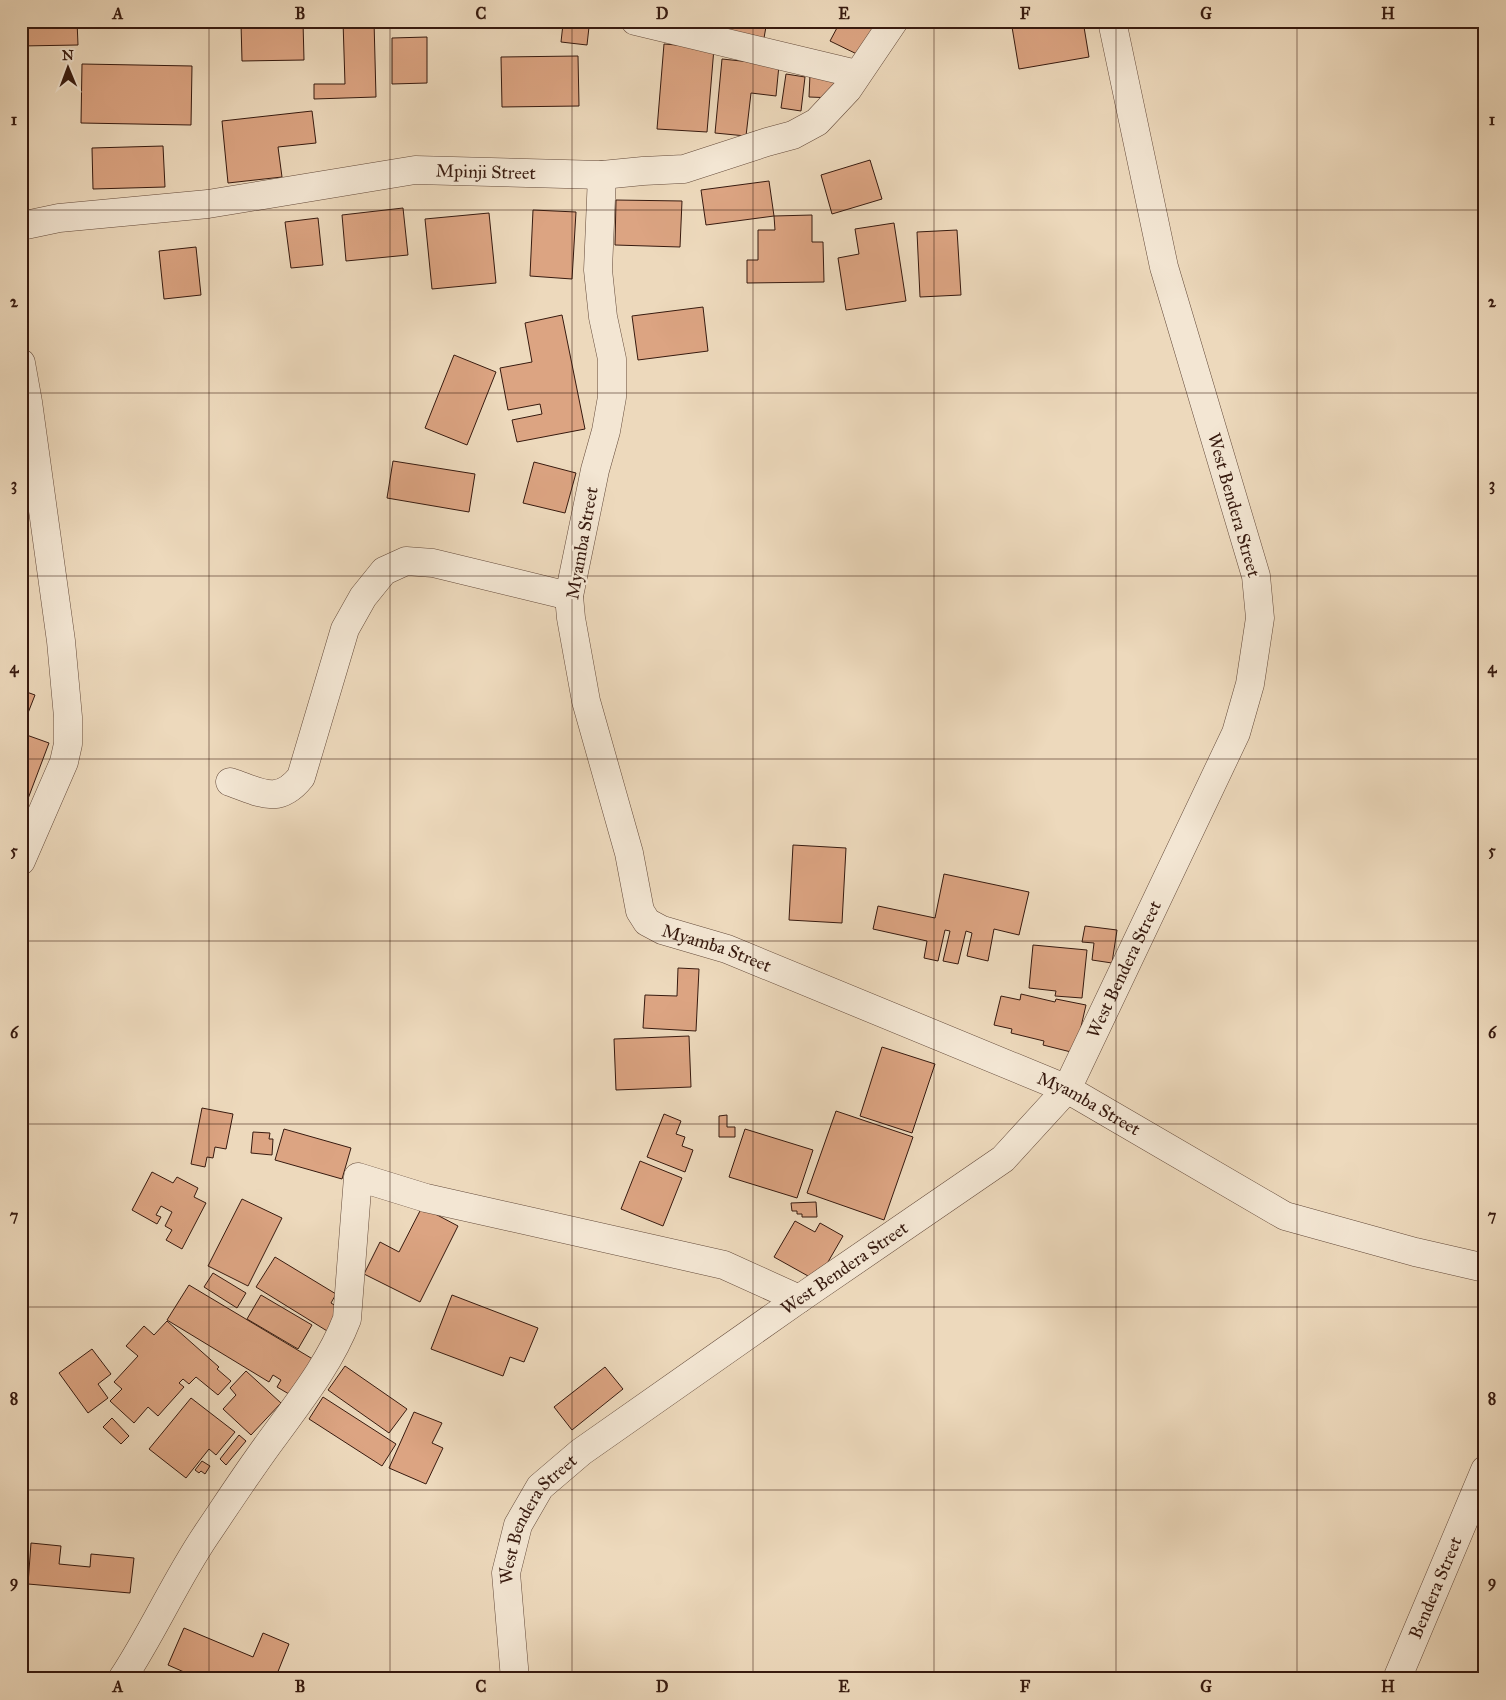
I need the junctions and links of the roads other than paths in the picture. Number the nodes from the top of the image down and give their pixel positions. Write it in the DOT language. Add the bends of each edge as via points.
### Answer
graph roads {
  1 [pos="635,21"];
  2 [pos="894,21"];
  3 [pos="1112,21"];
  4 [pos="857,74"];
  5 [pos="602,175"];
  6 [pos="21,226"];
  7 [pos="21,363"];
  8 [pos="569,596"];
  9 [pos="230,782"];
  10 [pos="21,861"];
  11 [pos="1067,1089"];
  12 [pos="1485,1268"];
  13 [pos="799,1299"];
  14 [pos="1485,1470"];
  15 [pos="122,1679"];
  16 [pos="514,1679"];
  17 [pos="1398,1679"];
  1 -- 4 [label="street"];
  2 -- 4 [label="street, Mpinji Street"];
  3 -- 11 [label="street, West Bendera Street" via="1164,267 1256,576 1260,618 1250,684 1236,733"];
  4 -- 5 [label="street, Mpinji Street" via="848,89 817,122 793,135 684,169"];
  5 -- 6 [label="street, Mpinji Street" via="415,170 208,204 59,218"];
  5 -- 8 [label="street, Myamba Street" via="598,270 612,359 612,397"];
  7 -- 10 [label="street" via="61,641 68,744 64,762"];
  8 -- 9 [label="street" via="433,563 406,561 384,571 363,597 345,629 301,777 284,793 269,795"];
  8 -- 11 [label="street, Myamba Street" via="586,701 629,853 640,911 647,922 662,930 727,949"];
  11 -- 12 [label="street, Myamba Street" via="1285,1216"];
  11 -- 13 [label="street, West Bendera Street" via="1003,1159"];
  13 -- 15 [label="street" via="724,1265 426,1198 358,1177 348,1310 342,1332 314,1381 204,1537"];
  13 -- 16 [label="street, West Bendera Street" via="581,1452 540,1487 518,1525 506,1573"];
  14 -- 17 [label="street, Bendera Street"];
}
